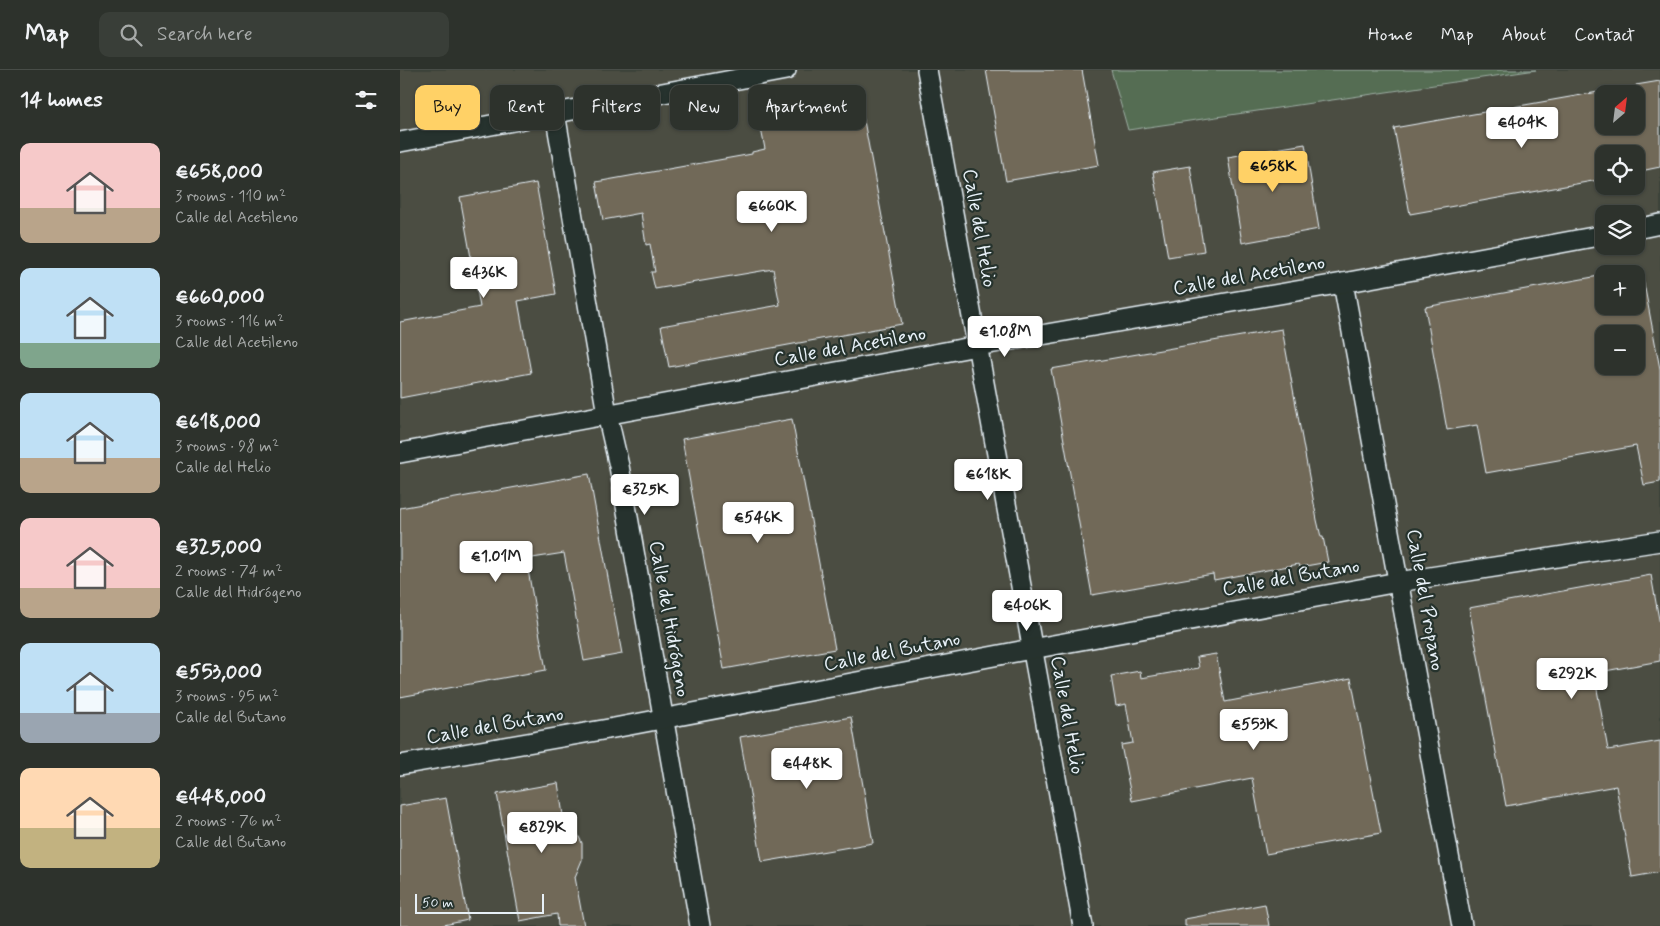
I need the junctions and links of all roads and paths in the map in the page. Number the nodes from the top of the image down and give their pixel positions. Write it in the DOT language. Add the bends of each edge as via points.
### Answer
graph roads {
  1 [pos="786,70"];
  2 [pos="927,70"];
  3 [pos="564,111"];
  4 [pos="490,125"];
  5 [pos="558,130"];
  6 [pos="400,142"];
  7 [pos="1660,224"];
  8 [pos="1645,227"];
  9 [pos="1595,237"];
  10 [pos="1343,283"];
  11 [pos="977,346"];
  12 [pos="607,414"];
  13 [pos="400,453"];
  14 [pos="1660,541"];
  15 [pos="1398,582"];
  16 [pos="1032,648"];
  17 [pos="664,718"];
  18 [pos="400,765"];
  19 [pos="700,926"];
  20 [pos="1083,926"];
  21 [pos="1462,926"];
  1 -- 3 [label="street"];
  2 -- 11 [label="street, Calle del Helio"];
  4 -- 6 [label="street"];
  5 -- 12 [label="street, Calle del Hidrógeno"];
  7 -- 8 [label="street"];
  9 -- 10 [label="street, Calle del Acetileno"];
  10 -- 11 [label="street, Calle del Acetileno"];
  10 -- 15 [label="street, Calle del Propano"];
  11 -- 12 [label="street, Calle del Acetileno"];
  11 -- 16 [label="street, Calle del Helio"];
  12 -- 13 [label="street, Calle del Acetileno"];
  12 -- 17 [label="street, Calle del Hidrógeno"];
  14 -- 15 [label="street, Calle del Butano"];
  15 -- 16 [label="street, Calle del Butano"];
  15 -- 21 [label="street, Calle del Propano"];
  16 -- 17 [label="street, Calle del Butano"];
  16 -- 20 [label="street, Calle del Helio"];
  17 -- 18 [label="street, Calle del Butano"];
  17 -- 19 [label="street, Calle del Hidrógeno"];
}
